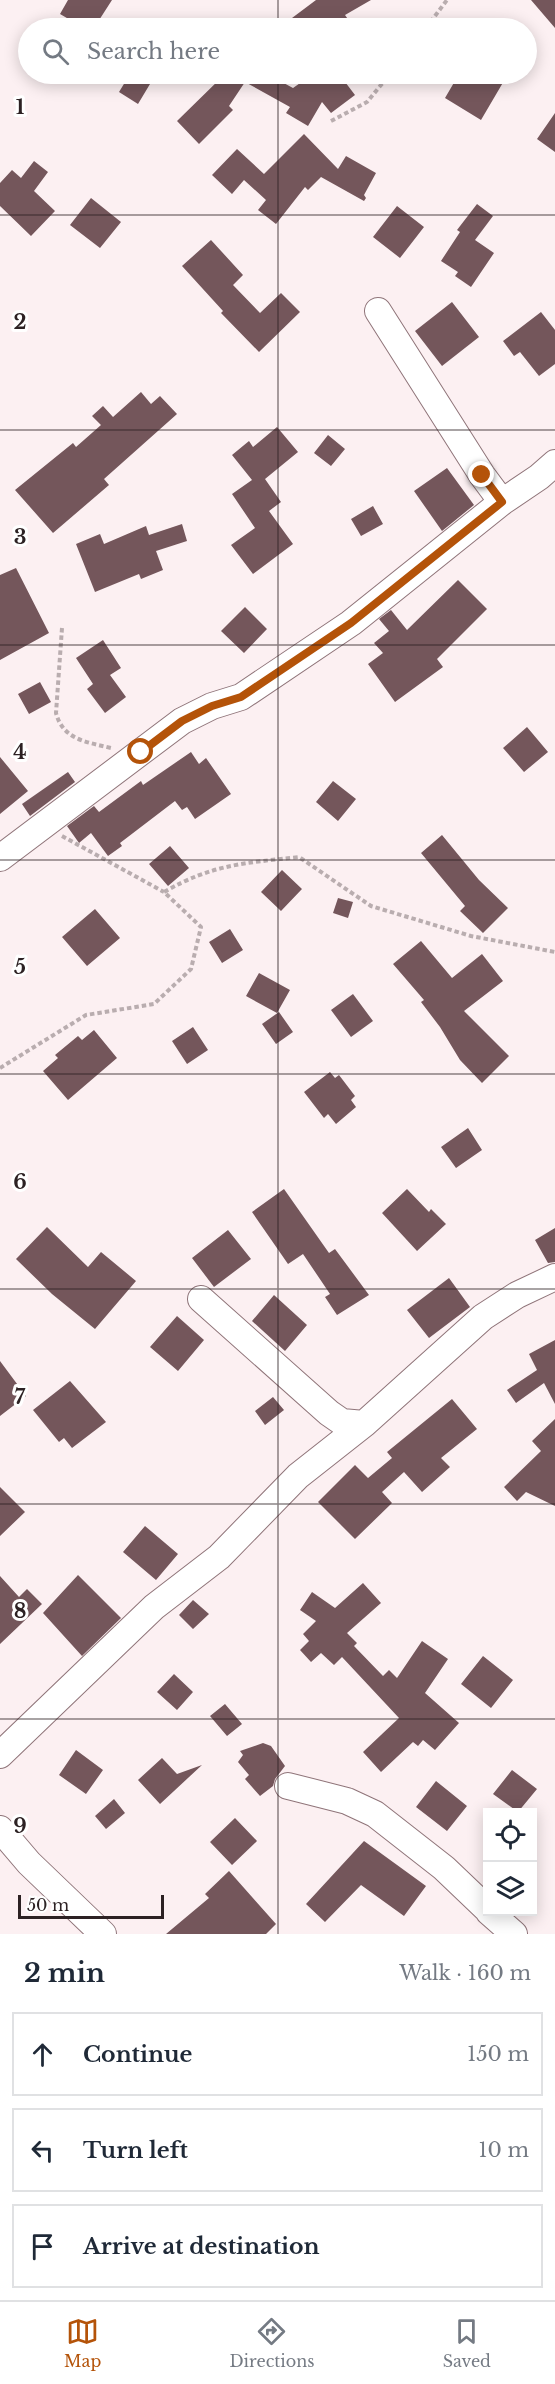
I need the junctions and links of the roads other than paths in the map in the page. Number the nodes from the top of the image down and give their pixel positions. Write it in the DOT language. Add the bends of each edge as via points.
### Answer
graph roads {
  1 [pos="378,311"];
  2 [pos="555,463"];
  3 [pos="502,502"];
  4 [pos="0,858"];
  5 [pos="555,1277"];
  6 [pos="201,1299"];
  7 [pos="364,1424"];
  8 [pos="0,1755"];
  9 [pos="288,1786"];
  10 [pos="0,1829"];
  11 [pos="483,1906"];
  12 [pos="494,1916"];
  13 [pos="103,1934"];
  14 [pos="514,1934"];
  1 -- 3 [label="street"];
  2 -- 3 [label="street"];
  3 -- 4 [label="street" via="351,623 241,697 182,721"];
  5 -- 7 [label="street" via="483,1317"];
  6 -- 7 [label="street" via="329,1413 342,1422"];
  7 -- 8 [label="street" via="298,1476 219,1557 154,1607"];
  9 -- 11 [label="street" via="347,1801 375,1814 444,1868"];
  10 -- 13 [label="street" via="29,1863"];
  12 -- 14 [label="street"];
}
